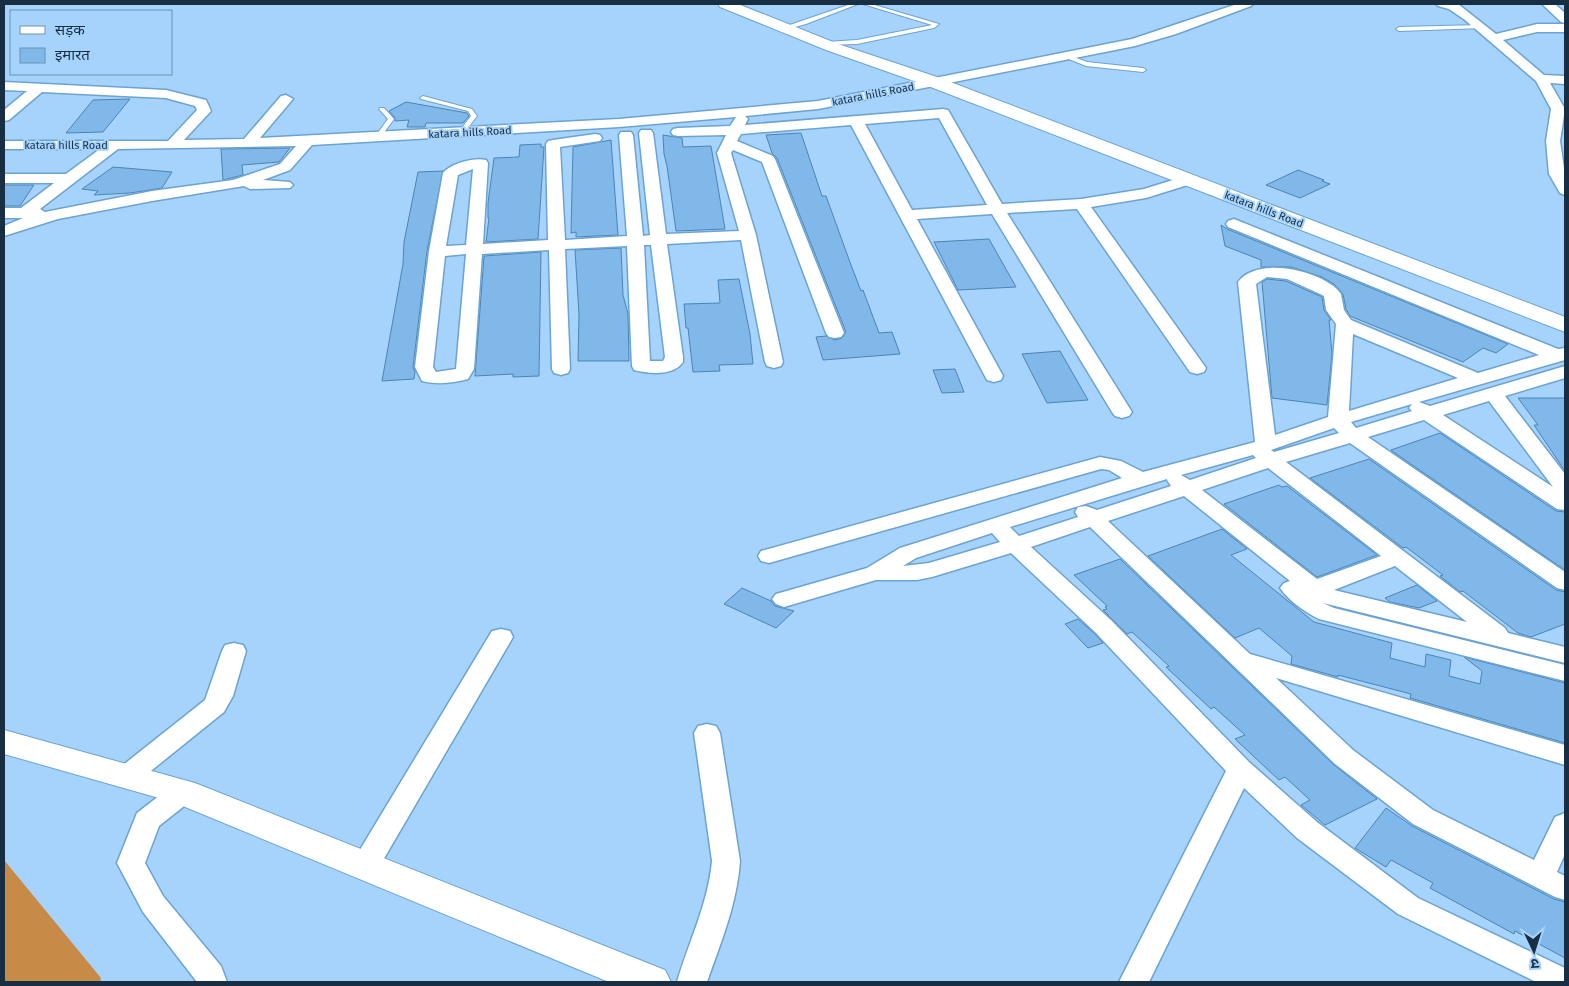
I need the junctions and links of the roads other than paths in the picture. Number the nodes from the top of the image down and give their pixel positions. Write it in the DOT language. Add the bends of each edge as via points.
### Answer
graph roads {
  1 [pos="725,4"];
  2 [pos="856,4"];
  3 [pos="866,4"];
  4 [pos="1247,4"];
  5 [pos="1548,4"];
  6 [pos="1449,5"];
  7 [pos="1565,19"];
  8 [pos="784,28"];
  9 [pos="1399,28"];
  10 [pos="1481,28"];
  11 [pos="1565,28"];
  12 [pos="1494,38"];
  13 [pos="826,44"];
  14 [pos="1066,56"];
  15 [pos="1143,70"];
  16 [pos="94,79"];
  17 [pos="1541,79"];
  18 [pos="1565,80"];
  19 [pos="934,82"];
  20 [pos="4,86"];
  21 [pos="38,88"];
  22 [pos="82,90"];
  23 [pos="423,98"];
  24 [pos="286,99"];
  25 [pos="382,109"];
  26 [pos="745,112"];
  27 [pos="4,117"];
  28 [pos="856,120"];
  29 [pos="461,133"];
  30 [pos="646,133"];
  31 [pos="626,134"];
  32 [pos="733,136"];
  33 [pos="378,137"];
  34 [pos="308,141"];
  35 [pos="248,143"];
  36 [pos="4,145"];
  37 [pos="115,145"];
  38 [pos="172,145"];
  39 [pos="285,167"];
  40 [pos="4,178"];
  41 [pos="69,180"];
  42 [pos="1189,180"];
  43 [pos="236,184"];
  44 [pos="1565,190"];
  45 [pos="1080,204"];
  46 [pos="997,210"];
  47 [pos="4,213"];
  48 [pos="906,215"];
  49 [pos="30,216"];
  50 [pos="1234,224"];
  51 [pos="4,231"];
  52 [pos="748,235"];
  53 [pos="658,238"];
  54 [pos="635,239"];
  55 [pos="556,244"];
  56 [pos="475,248"];
  57 [pos="437,251"];
  58 [pos="1345,324"];
  59 [pos="1565,325"];
  60 [pos="835,333"];
  61 [pos="774,362"];
  62 [pos="1560,362"];
  63 [pos="1197,368"];
  64 [pos="561,369"];
  65 [pos="994,376"];
  66 [pos="1476,379"];
  67 [pos="1493,393"];
  68 [pos="1406,399"];
  69 [pos="1122,412"];
  70 [pos="1428,413"];
  71 [pos="1345,427"];
  72 [pos="1262,454"];
  73 [pos="1141,480"];
  74 [pos="1175,484"];
  75 [pos="1565,488"];
  76 [pos="1072,500"];
  77 [pos="1565,504"];
  78 [pos="936,509"];
  79 [pos="1094,519"];
  80 [pos="996,525"];
  81 [pos="961,536"];
  82 [pos="1015,545"];
  83 [pos="769,556"];
  84 [pos="1390,560"];
  85 [pos="875,573"];
  86 [pos="1565,583"];
  87 [pos="1314,589"];
  88 [pos="784,599"];
  89 [pos="500,637"];
  90 [pos="1503,638"];
  91 [pos="234,651"];
  92 [pos="1565,655"];
  93 [pos="1244,660"];
  94 [pos="1565,673"];
  95 [pos="707,732"];
  96 [pos="4,742"];
  97 [pos="1565,755"];
  98 [pos="1240,769"];
  99 [pos="127,776"];
  100 [pos="182,792"];
  101 [pos="1565,824"];
  102 [pos="365,866"];
  103 [pos="1553,883"];
  104 [pos="212,982"];
  105 [pos="651,982"];
  106 [pos="692,982"];
  107 [pos="1134,982"];
  108 [pos="1565,982"];
  1 -- 8 [label="main road, katara hills Road"];
  2 -- 8 [label="lane"];
  3 -- 13 [label="lane" via="936,24 857,42"];
  4 -- 14 [label="street, katara hills Road" via="1172,32"];
  5 -- 7 [label="street"];
  6 -- 10 [label="street"];
  8 -- 13 [label="main road, katara hills Road"];
  9 -- 10 [label="lane"];
  10 -- 12 [label="street"];
  11 -- 12 [label="street" via="1537,28"];
  12 -- 17 [label="street"];
  13 -- 19 [label="main road, katara hills Road"];
  14 -- 15 [label="lane" via="1086,64"];
  14 -- 19 [label="street, katara hills Road"];
  16 -- 22 [label="street"];
  17 -- 18 [label="street"];
  17 -- 44 [label="street" via="1558,109 1553,141 1557,174"];
  19 -- 26 [label="street, katara hills Road" via="818,105"];
  19 -- 42 [label="main road, katara hills Road"];
  20 -- 21 [label="street"];
  21 -- 22 [label="street"];
  21 -- 27 [label="street"];
  22 -- 38 [label="street" via="166,94 201,103 204,111"];
  23 -- 29 [label="lane" via="470,110 474,116"];
  24 -- 35 [label="street"];
  25 -- 33 [label="lane" via="391,119"];
  26 -- 29 [label="street, katara hills Road"];
  26 -- 32 [label="street"];
  28 -- 32 [label="street"];
  28 -- 46 [label="street" via="944,113"];
  28 -- 48 [label="street"];
  29 -- 33 [label="street, katara hills Road"];
  30 -- 31 [label="street"];
  30 -- 32 [label="street"];
  30 -- 53 [label="street"];
  31 -- 54 [label="street"];
  31 -- 55 [label="street" via="553,144"];
  32 -- 52 [label="street" via="724,153"];
  32 -- 60 [label="street" via="768,160"];
  33 -- 34 [label="street, katara hills Road"];
  34 -- 35 [label="street, katara hills Road"];
  34 -- 39 [label="street"];
  35 -- 38 [label="street, katara hills Road"];
  36 -- 37 [label="street, katara hills Road"];
  37 -- 38 [label="street, katara hills Road"];
  37 -- 41 [label="street"];
  39 -- 43 [label="street"];
  39 -- 43 [label="street" via="291,174 283,188"];
  40 -- 41 [label="street"];
  41 -- 49 [label="street"];
  42 -- 45 [label="street" via="1146,193"];
  42 -- 59 [label="main road, katara hills Road"];
  43 -- 49 [label="street"];
  45 -- 46 [label="street"];
  45 -- 63 [label="street"];
  46 -- 48 [label="street"];
  46 -- 69 [label="street"];
  47 -- 49 [label="street"];
  48 -- 65 [label="street"];
  49 -- 51 [label="street"];
  50 -- 62 [label="street"];
  52 -- 53 [label="street"];
  52 -- 61 [label="street"];
  53 -- 54 [label="street"];
  53 -- 54 [label="street" via="674,362 659,366 641,366"];
  54 -- 55 [label="street"];
  55 -- 56 [label="street"];
  55 -- 64 [label="street"];
  56 -- 57 [label="street"];
  56 -- 57 [label="street" via="481,163 451,174"];
  56 -- 57 [label="street" via="465,368 461,375 438,378 429,377 424,367"];
  58 -- 66 [label="street"];
  58 -- 71 [label="street"];
  58 -- 72 [label="street" via="1334,310 1332,294 1326,288 1267,272 1247,282"];
  62 -- 66 [label="street"];
  62 -- 67 [label="street"];
  66 -- 68 [label="street"];
  67 -- 70 [label="street"];
  67 -- 75 [label="street"];
  68 -- 70 [label="street"];
  68 -- 71 [label="street"];
  70 -- 71 [label="street"];
  70 -- 77 [label="street"];
  71 -- 72 [label="street"];
  71 -- 86 [label="street"];
  72 -- 74 [label="street"];
  72 -- 84 [label="street"];
  73 -- 74 [label="street"];
  73 -- 76 [label="street"];
  73 -- 78 [label="street" via="1114,465 1100,463"];
  74 -- 79 [label="street"];
  74 -- 87 [label="street"];
  74 -- 94 [label="street" via="1315,608 1327,614"];
  76 -- 79 [label="street"];
  76 -- 80 [label="street"];
  78 -- 81 [label="street"];
  78 -- 83 [label="street"];
  79 -- 82 [label="street"];
  79 -- 93 [label="street"];
  80 -- 81 [label="street"];
  80 -- 82 [label="street"];
  81 -- 85 [label="street" via="908,552"];
  82 -- 85 [label="street" via="932,570"];
  82 -- 98 [label="street" via="1104,627"];
  84 -- 87 [label="street"];
  84 -- 90 [label="street"];
  85 -- 88 [label="street"];
  87 -- 90 [label="street" via="1321,594"];
  89 -- 102 [label="street"];
  90 -- 92 [label="street"];
  91 -- 99 [label="street" via="215,706"];
  93 -- 97 [label="street"];
  93 -- 103 [label="street" via="1344,757 1423,817"];
  95 -- 106 [label="street" via="726,877"];
  96 -- 99 [label="main road"];
  98 -- 107 [label="street"];
  98 -- 108 [label="street" via="1307,830 1408,906"];
  99 -- 100 [label="main road"];
  100 -- 102 [label="main road"];
  100 -- 104 [label="street" via="147,820 131,863 153,904 210,975"];
  101 -- 103 [label="street"];
  102 -- 105 [label="main road"];
}
